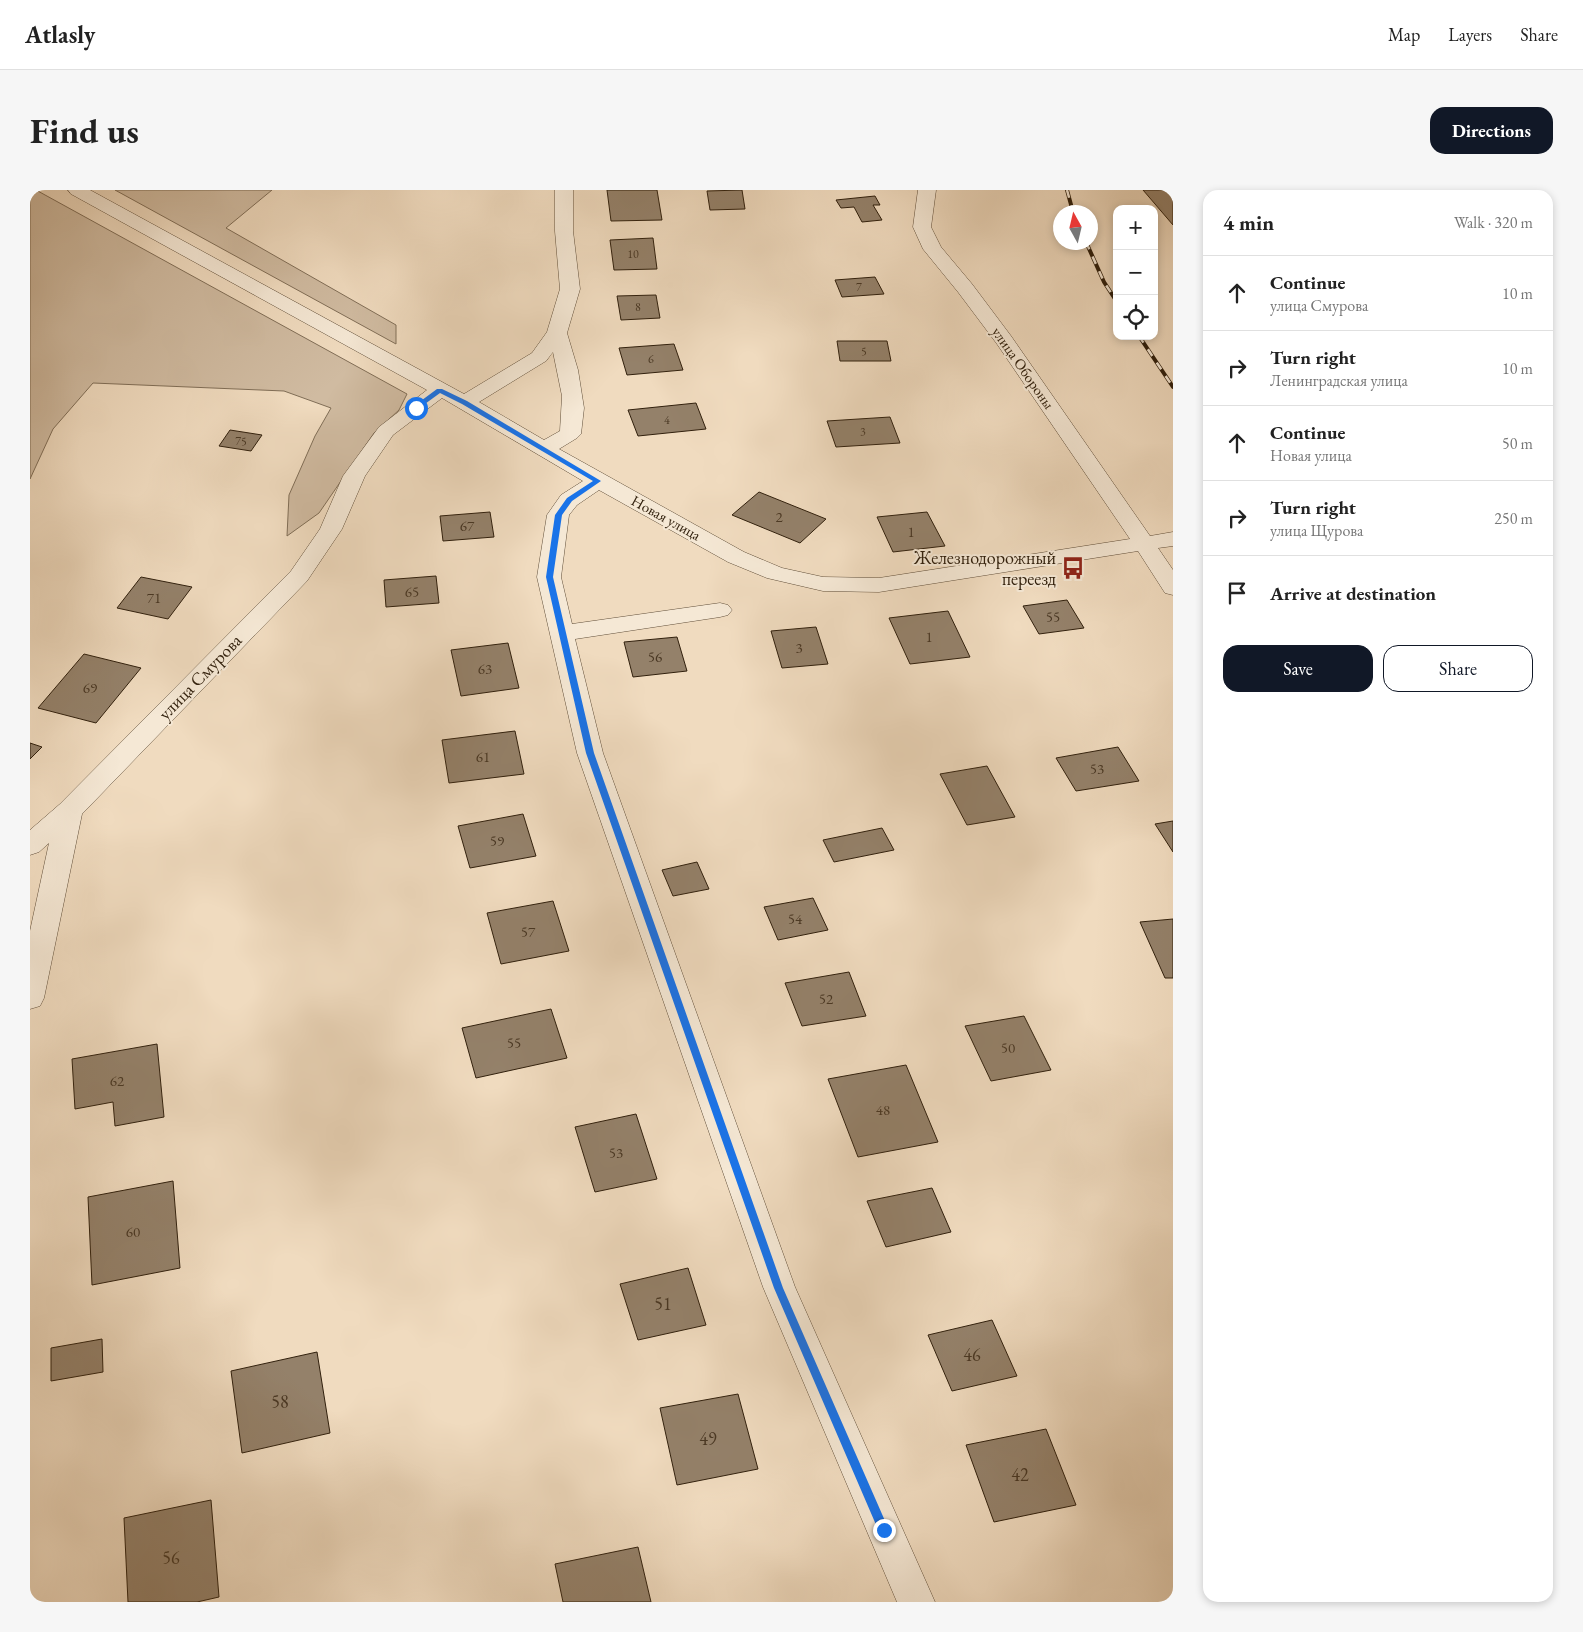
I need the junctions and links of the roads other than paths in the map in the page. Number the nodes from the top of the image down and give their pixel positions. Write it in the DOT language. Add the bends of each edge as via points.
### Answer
graph roads {
  1 [pos="77,190"];
  2 [pos="564,190"];
  3 [pos="927,190"];
  4 [pos="557,333"];
  5 [pos="440,390"];
  6 [pos="464,402"];
  7 [pos="544,449"];
  8 [pos="598,481"];
  9 [pos="1173,539"];
  10 [pos="1143,544"];
  11 [pos="1173,588"];
  12 [pos="720,610"];
  13 [pos="562,633"];
  14 [pos="68,810"];
  15 [pos="30,845"];
  16 [pos="30,998"];
  17 [pos="916,1602"];
  1 -- 5 [label="street, Новая улица"];
  2 -- 4 [label="street" via="570,289"];
  3 -- 10 [label="street, улица Обороны" via="922,227 932,249 1004,340"];
  4 -- 6 [label="street" via="538,357 502,382"];
  4 -- 7 [label="street" via="570,371 573,420 570,434"];
  5 -- 6 [label="street, Новая улица"];
  5 -- 14 [label="street, улица Смурова" via="386,431 354,476 331,529 299,576"];
  6 -- 7 [label="street, Новая улица"];
  7 -- 8 [label="street, Новая улица"];
  8 -- 10 [label="street, Новая улица" via="736,557 775,573 823,584 879,585"];
  8 -- 13 [label="street" via="570,500 558,515 549,577"];
  9 -- 10 [label="street, Новая улица"];
  10 -- 11 [label="street, улица Обороны"];
  12 -- 13 [label="street"];
  13 -- 17 [label="street" via="590,753 778,1288"];
  14 -- 15 [label="street, улица Смурова"];
  14 -- 16 [label="street"];
}
